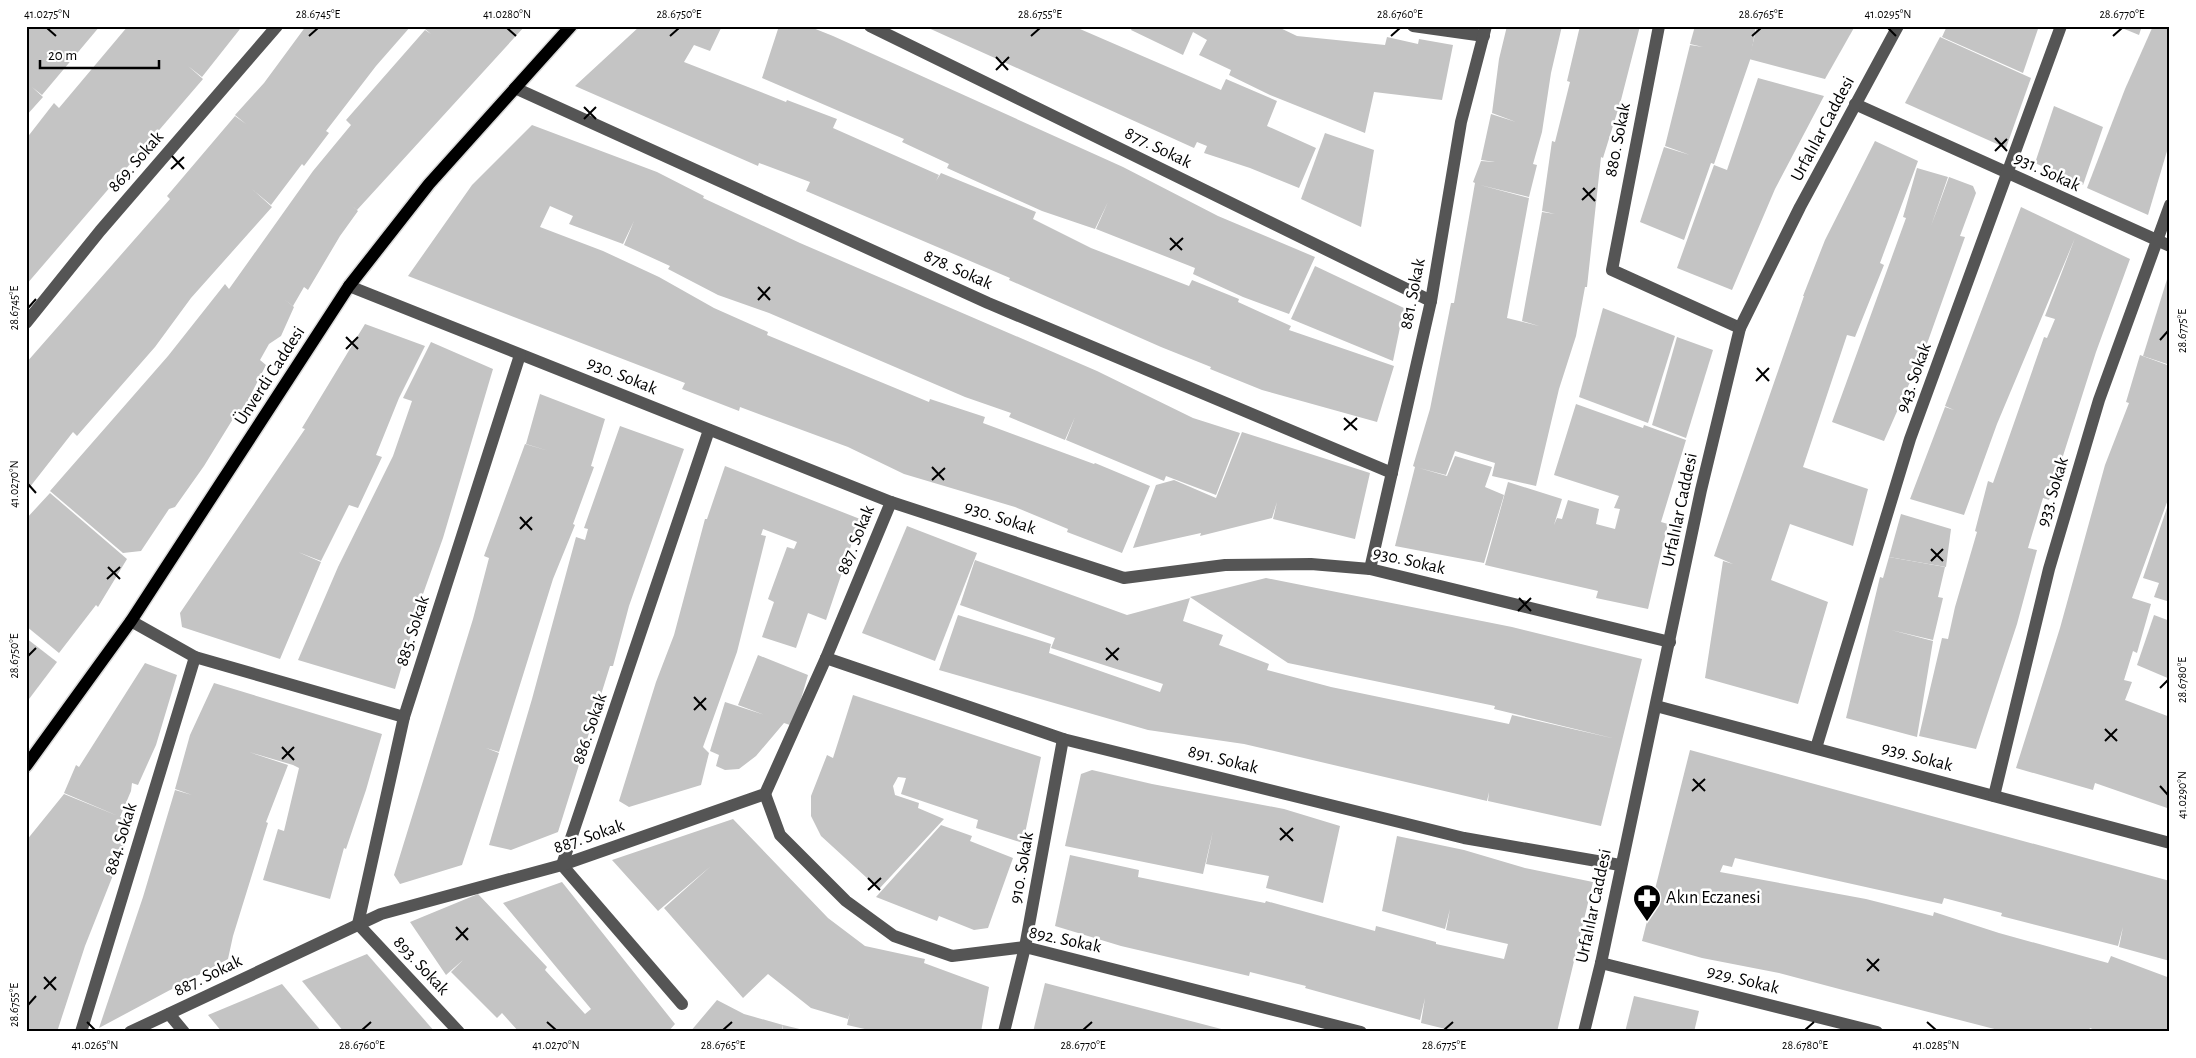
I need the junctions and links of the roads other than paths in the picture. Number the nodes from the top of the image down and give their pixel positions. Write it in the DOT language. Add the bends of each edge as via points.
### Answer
graph roads {
  1 [pos="277,26"];
  2 [pos="571,26"];
  3 [pos="870,26"];
  4 [pos="1413,26"];
  5 [pos="1659,26"];
  6 [pos="1898,26"];
  7 [pos="2061,26"];
  8 [pos="1485,31"];
  9 [pos="515,88"];
  10 [pos="1855,104"];
  11 [pos="2007,172"];
  12 [pos="2170,205"];
  13 [pos="2164,244"];
  14 [pos="349,286"];
  15 [pos="1431,301"];
  16 [pos="26,323"];
  17 [pos="1740,328"];
  18 [pos="520,355"];
  19 [pos="709,430"];
  20 [pos="1392,473"];
  21 [pos="891,502"];
  22 [pos="1370,569"];
  23 [pos="131,621"];
  24 [pos="1670,642"];
  25 [pos="195,657"];
  26 [pos="826,658"];
  27 [pos="1656,706"];
  28 [pos="404,717"];
  29 [pos="1063,738"];
  30 [pos="1816,748"];
  31 [pos="26,766"];
  32 [pos="765,794"];
  33 [pos="1994,796"];
  34 [pos="2170,843"];
  35 [pos="562,865"];
  36 [pos="1620,866"];
  37 [pos="358,924"];
  38 [pos="1025,947"];
  39 [pos="1601,963"];
  40 [pos="682,1004"];
  41 [pos="169,1014"];
  42 [pos="81,1032"];
  43 [pos="130,1032"];
  44 [pos="184,1032"];
  45 [pos="459,1032"];
  46 [pos="1004,1032"];
  47 [pos="1361,1032"];
  48 [pos="1584,1032"];
  49 [pos="1877,1032"];
  1 -- 16 [label="street, 869. Sokak" via="100,230"];
  2 -- 9 [label="main road, Ünverdi Caddesi"];
  3 -- 15 [label="street, 877. Sokak"];
  4 -- 8 [label="street"];
  5 -- 17 [label="street, 880. Sokak" via="1612,270"];
  6 -- 10 [label="street, Urfalılar Caddesi"];
  7 -- 11 [label="street, 943. Sokak"];
  8 -- 15 [label="street, 881. Sokak" via="1461,122"];
  9 -- 14 [label="main road, Ünverdi Caddesi" via="429,184"];
  9 -- 20 [label="street, 878. Sokak" via="988,303"];
  10 -- 11 [label="street, 931. Sokak"];
  10 -- 17 [label="street, Urfalılar Caddesi"];
  11 -- 13 [label="street, 931. Sokak"];
  11 -- 30 [label="street, 943. Sokak" via="1910,439"];
  12 -- 13 [label="street, 933. Sokak"];
  13 -- 33 [label="street, 933. Sokak" via="2099,400 2052,559"];
  14 -- 18 [label="street, 930. Sokak"];
  14 -- 23 [label="main road, Ünverdi Caddesi"];
  15 -- 20 [label="street, 881. Sokak"];
  17 -- 24 [label="street, Urfalılar Caddesi" via="1701,490"];
  18 -- 19 [label="street, 930. Sokak"];
  18 -- 28 [label="street, 885. Sokak"];
  19 -- 21 [label="street, 930. Sokak"];
  19 -- 35 [label="street, 886. Sokak"];
  20 -- 22 [label="street, 881. Sokak"];
  21 -- 22 [label="street, 930. Sokak" via="1124,578 1225,564 1311,564"];
  21 -- 26 [label="street, 887. Sokak"];
  22 -- 24 [label="street, 930. Sokak"];
  23 -- 25 [label="street"];
  23 -- 31 [label="main road, Ünverdi Caddesi"];
  24 -- 27 [label="street, Urfalılar Caddesi"];
  25 -- 28 [label="street"];
  25 -- 42 [label="street, 884. Sokak"];
  26 -- 29 [label="street, 891. Sokak"];
  26 -- 32 [label="street, 887. Sokak"];
  27 -- 30 [label="street, 939. Sokak"];
  27 -- 36 [label="street, Urfalılar Caddesi"];
  28 -- 37 [label="street, 885. Sokak"];
  29 -- 36 [label="street, 891. Sokak" via="1464,838"];
  29 -- 38 [label="street, 910. Sokak"];
  30 -- 33 [label="street, 939. Sokak"];
  32 -- 35 [label="street, 887. Sokak"];
  32 -- 38 [label="street, 892. Sokak" via="780,835 846,901 894,936 952,956"];
  33 -- 34 [label="street, 939. Sokak"];
  35 -- 37 [label="street, 887. Sokak" via="381,914"];
  35 -- 40 [label="street"];
  36 -- 39 [label="street, Urfalılar Caddesi"];
  37 -- 41 [label="street, 887. Sokak"];
  37 -- 45 [label="street, 893. Sokak"];
  38 -- 46 [label="street, 910. Sokak"];
  38 -- 47 [label="street, 892. Sokak"];
  39 -- 48 [label="street, Urfalılar Caddesi"];
  39 -- 49 [label="street, 929. Sokak"];
  41 -- 43 [label="street, 887. Sokak"];
  41 -- 44 [label="street"];
}
